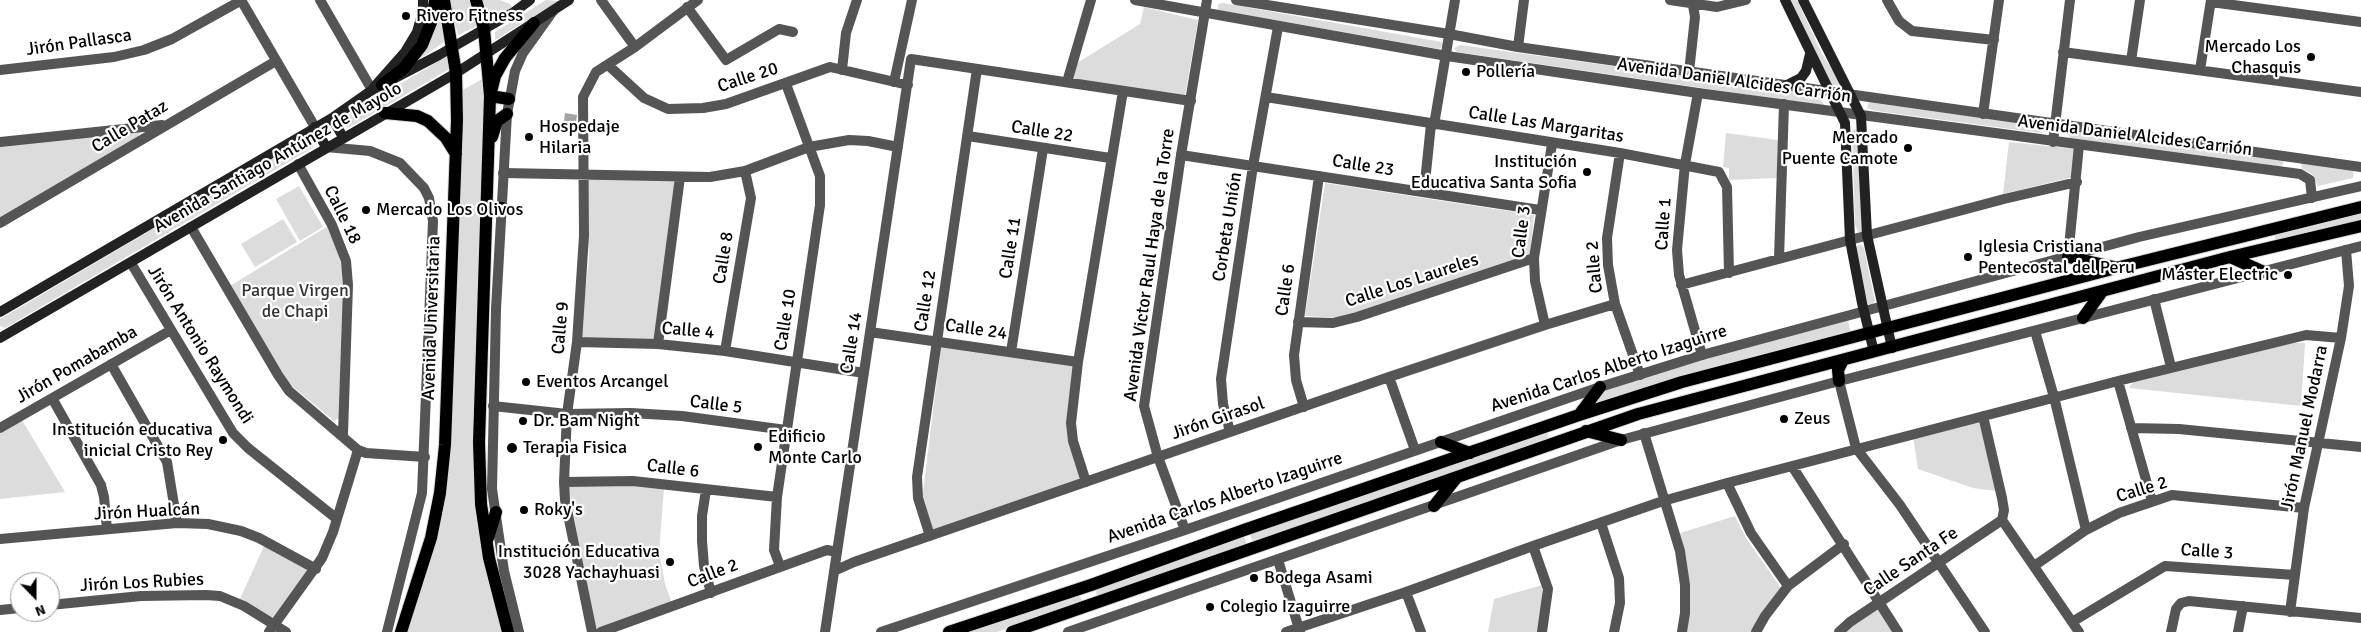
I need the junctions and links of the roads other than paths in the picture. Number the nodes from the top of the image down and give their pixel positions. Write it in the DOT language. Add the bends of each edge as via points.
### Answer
graph roads {
  1 [pos="242,0"];
  2 [pos="320,0"];
  3 [pos="423,0"];
  4 [pos="435,0"];
  5 [pos="444,0"];
  6 [pos="476,0"];
  7 [pos="530,0"];
  8 [pos="569,0"];
  9 [pos="601,0"];
  10 [pos="698,0"];
  11 [pos="912,0"];
  12 [pos="1091,0"];
  13 [pos="1135,0"];
  14 [pos="1207,0"];
  15 [pos="1236,0"];
  16 [pos="1455,0"];
  17 [pos="1524,0"];
  18 [pos="1670,0"];
  19 [pos="1746,0"];
  20 [pos="1785,0"];
  21 [pos="1803,0"];
  22 [pos="1887,0"];
  23 [pos="2000,0"];
  24 [pos="2070,0"];
  25 [pos="2140,0"];
  26 [pos="854,1"];
  27 [pos="2211,1"];
  28 [pos="1692,2"];
  29 [pos="1278,4"];
  30 [pos="687,7"];
  31 [pos="554,10"];
  32 [pos="1205,14"];
  33 [pos="2361,22"];
  34 [pos="534,23"];
  35 [pos="1278,26"];
  36 [pos="484,29"];
  37 [pos="793,32"];
  38 [pos="1449,34"];
  39 [pos="1994,40"];
  40 [pos="453,47"];
  41 [pos="1518,47"];
  42 [pos="635,48"];
  43 [pos="2063,52"];
  44 [pos="487,53"];
  45 [pos="1810,53"];
  46 [pos="1447,56"];
  47 [pos="276,61"];
  48 [pos="2131,61"];
  49 [pos="608,65"];
  50 [pos="977,69"];
  51 [pos="0,70"];
  52 [pos="842,70"];
  53 [pos="2200,70"];
  54 [pos="1689,72"];
  55 [pos="456,73"];
  56 [pos="894,82"];
  57 [pos="1067,82"];
  58 [pos="786,84"];
  59 [pos="908,85"];
  60 [pos="1785,86"];
  61 [pos="377,88"];
  62 [pos="1123,91"];
  63 [pos="1828,91"];
  64 [pos="2361,92"];
  65 [pos="1698,93"];
  66 [pos="1852,93"];
  67 [pos="490,96"];
  68 [pos="1266,97"];
  69 [pos="509,99"];
  70 [pos="1191,101"];
  71 [pos="1784,104"];
  72 [pos="1840,112"];
  73 [pos="385,113"];
  74 [pos="507,114"];
  75 [pos="1983,114"];
  76 [pos="1861,116"];
  77 [pos="332,118"];
  78 [pos="2056,123"];
  79 [pos="1433,124"];
  80 [pos="165,125"];
  81 [pos="315,127"];
  82 [pos="968,136"];
  83 [pos="343,137"];
  84 [pos="0,142"];
  85 [pos="2053,142"];
  86 [pos="1552,144"];
  87 [pos="2079,145"];
  88 [pos="898,146"];
  89 [pos="326,147"];
  90 [pos="808,147"];
  91 [pos="1043,149"];
  92 [pos="487,151"];
  93 [pos="1620,153"];
  94 [pos="456,154"];
  95 [pos="1181,156"];
  96 [pos="2291,156"];
  97 [pos="1110,158"];
  98 [pos="298,164"];
  99 [pos="1685,164"];
  100 [pos="1254,166"];
  101 [pos="2361,167"];
  102 [pos="745,171"];
  103 [pos="2288,172"];
  104 [pos="503,173"];
  105 [pos="584,175"];
  106 [pos="1319,176"];
  107 [pos="680,177"];
  108 [pos="2077,182"];
  109 [pos="2361,186"];
  110 [pos="1424,192"];
  111 [pos="2312,198"];
  112 [pos="486,207"];
  113 [pos="2361,207"];
  114 [pos="502,208"];
  115 [pos="1540,210"];
  116 [pos="0,223"];
  117 [pos="2361,226"];
  118 [pos="191,228"];
  119 [pos="2261,233"];
  120 [pos="1867,235"];
  121 [pos="1850,240"];
  122 [pos="2361,246"];
  123 [pos="2266,250"];
  124 [pos="2346,250"];
  125 [pos="2068,257"];
  126 [pos="2230,257"];
  127 [pos="1534,258"];
  128 [pos="1779,258"];
  129 [pos="130,263"];
  130 [pos="2116,268"];
  131 [pos="2264,272"];
  132 [pos="1729,273"];
  133 [pos="1681,284"];
  134 [pos="2101,293"];
  135 [pos="2154,300"];
  136 [pos="1615,304"];
  137 [pos="1882,307"];
  138 [pos="0,312"];
  139 [pos="1864,312"];
  140 [pos="2083,318"];
  141 [pos="1298,322"];
  142 [pos="1544,324"];
  143 [pos="1887,328"];
  144 [pos="170,330"];
  145 [pos="2035,331"];
  146 [pos="870,332"];
  147 [pos="1869,333"];
  148 [pos="0,338"];
  149 [pos="2340,338"];
  150 [pos="936,341"];
  151 [pos="577,342"];
  152 [pos="658,344"];
  153 [pos="1892,348"];
  154 [pos="725,351"];
  155 [pos="1011,352"];
  156 [pos="1874,352"];
  157 [pos="1702,354"];
  158 [pos="1844,360"];
  159 [pos="796,361"];
  160 [pos="1078,362"];
  161 [pos="111,364"];
  162 [pos="2171,367"];
  163 [pos="864,373"];
  164 [pos="1640,374"];
  165 [pos="1389,377"];
  166 [pos="2118,380"];
  167 [pos="1839,381"];
  168 [pos="1682,382"];
  169 [pos="1600,387"];
  170 [pos="2054,397"];
  171 [pos="52,398"];
  172 [pos="1688,402"];
  173 [pos="493,406"];
  174 [pos="1304,408"];
  175 [pos="568,414"];
  176 [pos="1579,415"];
  177 [pos="1983,416"];
  178 [pos="1552,424"];
  179 [pos="0,428"];
  180 [pos="2131,428"];
  181 [pos="786,430"];
  182 [pos="1586,431"];
  183 [pos="1230,432"];
  184 [pos="1644,433"];
  185 [pos="343,434"];
  186 [pos="1621,440"];
  187 [pos="1441,442"];
  188 [pos="1555,442"];
  189 [pos="2317,444"];
  190 [pos="2361,447"];
  191 [pos="1856,448"];
  192 [pos="358,450"];
  193 [pos="1415,450"];
  194 [pos="1470,453"];
  195 [pos="424,457"];
  196 [pos="1158,457"];
  197 [pos="1792,466"];
  198 [pos="1457,477"];
  199 [pos="564,482"];
  200 [pos="1086,482"];
  201 [pos="1727,483"];
  202 [pos="706,490"];
  203 [pos="777,497"];
  204 [pos="1663,501"];
  205 [pos="2152,501"];
  206 [pos="1434,506"];
  207 [pos="2304,508"];
  208 [pos="496,512"];
  209 [pos="337,519"];
  210 [pos="2002,520"];
  211 [pos="177,523"];
  212 [pos="1600,523"];
  213 [pos="107,529"];
  214 [pos="1185,530"];
  215 [pos="2086,530"];
  216 [pos="930,536"];
  217 [pos="0,539"];
  218 [pos="486,543"];
  219 [pos="1844,544"];
  220 [pos="1533,546"];
  221 [pos="837,552"];
  222 [pos="1278,560"];
  223 [pos="1939,563"];
  224 [pos="780,566"];
  225 [pos="2034,566"];
  226 [pos="316,569"];
  227 [pos="834,571"];
  228 [pos="2295,575"];
  229 [pos="1092,585"];
  230 [pos="1788,586"];
  231 [pos="1406,592"];
  232 [pos="711,593"];
  233 [pos="1098,603"];
  234 [pos="60,604"];
  235 [pos="1878,604"];
  236 [pos="2243,606"];
  237 [pos="2290,612"];
  238 [pos="2361,618"];
  239 [pos="2072,622"];
  240 [pos="272,628"];
  241 [pos="1300,630"];
  242 [pos="286,632"];
  243 [pos="387,632"];
  244 [pos="401,632"];
  245 [pos="508,632"];
  246 [pos="519,632"];
  247 [pos="592,632"];
  248 [pos="601,632"];
  249 [pos="825,632"];
  250 [pos="881,632"];
  251 [pos="949,632"];
  252 [pos="1012,632"];
  253 [pos="1068,632"];
  254 [pos="1286,632"];
  255 [pos="1421,632"];
  256 [pos="1542,632"];
  257 [pos="1614,632"];
  258 [pos="1682,632"];
  259 [pos="1756,632"];
  260 [pos="1839,632"];
  261 [pos="1898,632"];
  262 [pos="1985,632"];
  263 [pos="2079,632"];
  264 [pos="2170,632"];
  265 [pos="2238,632"];
  1 -- 47 [label="street"];
  1 -- 51 [label="street, Jirón Pallasca" via="144,50 114,57"];
  2 -- 61 [label="street"];
  3 -- 61 [label="main road" via="417,32"];
  4 -- 61 [label="main road" via="432,20 422,45 404,68"];
  5 -- 40 [label="main road, Avenida Universitaria"];
  6 -- 36 [label="main road"];
  7 -- 36 [label="main road, Avenida Santiago Antúnez de Mayolo"];
  8 -- 31 [label="main road, Avenida Santiago Antúnez de Mayolo"];
  9 -- 42 [label="street"];
  10 -- 30 [label="street, Calle 9"];
  11 -- 56 [label="street"];
  12 -- 57 [label="street"];
  13 -- 32 [label="street, Avenida Daniel Alcides Carrión"];
  14 -- 32 [label="street, Avenida Victor Raul Haya de la Torre"];
  15 -- 29 [label="street, Avenida Daniel Alcides Carrión"];
  16 -- 38 [label="street"];
  17 -- 41 [label="street"];
  18 -- 28 [label="street"];
  19 -- 28 [label="street" via="1718,7"];
  20 -- 45 [label="main road"];
  21 -- 66 [label="main road"];
  22 -- 39 [label="street" via="1899,21 1912,31"];
  23 -- 39 [label="street"];
  24 -- 43 [label="street"];
  25 -- 48 [label="street"];
  26 -- 52 [label="street"];
  27 -- 33 [label="street"];
  27 -- 53 [label="street"];
  28 -- 54 [label="street" via="1695,17"];
  29 -- 38 [label="street, Avenida Daniel Alcides Carrión"];
  30 -- 37 [label="street" via="726,60 779,29"];
  30 -- 42 [label="street, Calle 9"];
  31 -- 34 [label="main road, Avenida Santiago Antúnez de Mayolo"];
  31 -- 69 [label="street" via="523,53"];
  32 -- 35 [label="street, Avenida Daniel Alcides Carrión"];
  32 -- 70 [label="street, Avenida Victor Raul Haya de la Torre"];
  34 -- 44 [label="main road, Avenida Santiago Antúnez de Mayolo"];
  34 -- 67 [label="main road" via="505,58"];
  35 -- 46 [label="street, Avenida Daniel Alcides Carrión"];
  35 -- 68 [label="street, Corbeta Unión"];
  36 -- 40 [label="main road, Avenida Santiago Antúnez de Mayolo"];
  36 -- 44 [label="main road"];
  38 -- 41 [label="street, Avenida Daniel Alcides Carrión"];
  38 -- 46 [label="street"];
  39 -- 75 [label="street"];
  40 -- 55 [label="main road, Avenida Universitaria"];
  40 -- 61 [label="main road, Avenida Santiago Antúnez de Mayolo"];
  41 -- 54 [label="street, Avenida Daniel Alcides Carrión"];
  42 -- 49 [label="street, Calle 9"];
  43 -- 48 [label="street"];
  43 -- 78 [label="street"];
  44 -- 55 [label="main road, Avenida Santiago Antúnez de Mayolo"];
  44 -- 67 [label="main road"];
  45 -- 60 [label="main road" via="1801,78"];
  45 -- 63 [label="main road"];
  46 -- 65 [label="street, Avenida Daniel Alcides Carrión"];
  46 -- 79 [label="street"];
  47 -- 80 [label="street, Calle Pataz"];
  47 -- 81 [label="street"];
  48 -- 53 [label="street"];
  49 -- 58 [label="street, Calle 20" via="644,98 668,108 726,104"];
  49 -- 105 [label="street, Calle 9" via="596,72 583,97"];
  50 -- 57 [label="street"];
  50 -- 59 [label="street, Calle 14" via="911,59"];
  50 -- 82 [label="street, Calle 12"];
  52 -- 56 [label="street, Calle 20"];
  52 -- 58 [label="street, Calle 20" via="830,67"];
  53 -- 64 [label="street"];
  54 -- 60 [label="street, Avenida Daniel Alcides Carrión"];
  55 -- 73 [label="main road, Avenida Santiago Antúnez de Mayolo"];
  55 -- 94 [label="main road, Avenida Universitaria"];
  56 -- 59 [label="street, Calle 20"];
  57 -- 62 [label="street"];
  58 -- 90 [label="street, Calle 10"];
  59 -- 88 [label="street, Calle 14"];
  60 -- 63 [label="street, Avenida Daniel Alcides Carrión"];
  61 -- 77 [label="main road, Avenida Santiago Antúnez de Mayolo"];
  62 -- 70 [label="street"];
  62 -- 97 [label="street"];
  63 -- 66 [label="street, Avenida Daniel Alcides Carrión"];
  63 -- 72 [label="main road"];
  65 -- 71 [label="street, Avenida Daniel Alcides Carrión"];
  65 -- 99 [label="street, Calle 1"];
  66 -- 75 [label="street, Avenida Daniel Alcides Carrión"];
  66 -- 76 [label="main road"];
  67 -- 69 [label="main road"];
  67 -- 92 [label="main road"];
  68 -- 79 [label="street, Calle Las Margaritas"];
  68 -- 100 [label="street, Corbeta Unión"];
  69 -- 74 [label="street"];
  70 -- 95 [label="street, Avenida Victor Raul Haya de la Torre"];
  71 -- 72 [label="street, Avenida Daniel Alcides Carrión"];
  71 -- 128 [label="street"];
  72 -- 76 [label="street, Avenida Daniel Alcides Carrión"];
  72 -- 121 [label="main road" via="1846,132"];
  73 -- 83 [label="main road, Avenida Santiago Antúnez de Mayolo"];
  73 -- 94 [label="main road" via="417,116 428,121 446,138"];
  74 -- 92 [label="main road" via="497,122"];
  74 -- 104 [label="street"];
  75 -- 78 [label="street, Avenida Daniel Alcides Carrión"];
  76 -- 85 [label="street, Avenida Daniel Alcides Carrión"];
  76 -- 120 [label="main road"];
  77 -- 81 [label="main road, Avenida Santiago Antúnez de Mayolo"];
  77 -- 83 [label="main road"];
  78 -- 85 [label="street"];
  78 -- 96 [label="street, Avenida Daniel Alcides Carrión"];
  79 -- 86 [label="street, Calle Las Margaritas"];
  79 -- 110 [label="street"];
  80 -- 84 [label="street"];
  80 -- 116 [label="street, Calle Pataz"];
  81 -- 89 [label="main road"];
  81 -- 138 [label="main road, Avenida Santiago Antúnez de Mayolo"];
  82 -- 91 [label="street, Calle 22"];
  82 -- 150 [label="street, Calle 12"];
  83 -- 89 [label="main road, Avenida Santiago Antúnez de Mayolo"];
  85 -- 87 [label="street, Avenida Daniel Alcides Carrión"];
  86 -- 93 [label="street, Calle Las Margaritas"];
  86 -- 115 [label="street, Calle 3"];
  87 -- 103 [label="street, Avenida Daniel Alcides Carrión"];
  87 -- 108 [label="street"];
  88 -- 90 [label="street" via="849,140"];
  88 -- 146 [label="street, Calle 14"];
  89 -- 98 [label="main road, Avenida Santiago Antúnez de Mayolo"];
  89 -- 195 [label="street, Avenida Universitaria" via="358,149 386,156 417,178 429,198 433,237"];
  90 -- 102 [label="street"];
  90 -- 159 [label="street, Calle 10" via="820,176 820,205"];
  91 -- 97 [label="street, Calle 22"];
  91 -- 155 [label="street, Calle 11"];
  92 -- 112 [label="main road"];
  93 -- 99 [label="street, Calle Las Margaritas"];
  93 -- 136 [label="street, Calle 2" via="1607,238"];
  94 -- 244 [label="main road, Avenida Universitaria" via="442,470 431,538"];
  95 -- 100 [label="street, Calle 23"];
  95 -- 196 [label="street, Avenida Victor Raul Haya de la Torre" via="1144,406"];
  96 -- 101 [label="street, Avenida Daniel Alcides Carrión"];
  96 -- 103 [label="street"];
  97 -- 160 [label="street"];
  98 -- 118 [label="main road, Avenida Santiago Antúnez de Mayolo"];
  98 -- 185 [label="street, Calle 18" via="333,227 346,261"];
  99 -- 132 [label="street, Calle Las Margaritas" via="1719,172 1724,178 1727,187"];
  99 -- 133 [label="street, Calle 1" via="1677,250"];
  100 -- 106 [label="street, Calle 23"];
  100 -- 183 [label="street, Corbeta Unión" via="1221,379"];
  102 -- 107 [label="street"];
  102 -- 154 [label="street, Calle 8" via="750,198"];
  103 -- 111 [label="street, Avenida Daniel Alcides Carrión" via="2310,180"];
  104 -- 105 [label="street"];
  104 -- 114 [label="street"];
  105 -- 107 [label="street"];
  105 -- 151 [label="street, Calle 9" via="584,236"];
  106 -- 110 [label="street, Calle 23"];
  106 -- 141 [label="street, Calle 6"];
  107 -- 152 [label="street"];
  108 -- 120 [label="street"];
  108 -- 125 [label="street"];
  109 -- 111 [label="street, Avenida Carlos Alberto Izaguirre"];
  110 -- 115 [label="street, Calle 23"];
  111 -- 125 [label="street, Avenida Carlos Alberto Izaguirre" via="2139,237"];
  112 -- 114 [label="main road"];
  112 -- 218 [label="main road" via="479,442 480,504"];
  113 -- 119 [label="main road, Avenida Carlos Alberto Izaguirre"];
  114 -- 173 [label="street"];
  115 -- 127 [label="street, Calle 3"];
  117 -- 123 [label="main road"];
  118 -- 129 [label="main road, Avenida Santiago Antúnez de Mayolo"];
  118 -- 185 [label="street" via="282,382"];
  119 -- 123 [label="main road" via="2266,237"];
  119 -- 130 [label="main road, Avenida Carlos Alberto Izaguirre"];
  120 -- 121 [label="street"];
  120 -- 137 [label="main road"];
  121 -- 128 [label="street"];
  121 -- 139 [label="main road"];
  122 -- 124 [label="street"];
  123 -- 126 [label="main road"];
  124 -- 131 [label="street"];
  124 -- 149 [label="street, Jirón Manuel Modarra" via="2349,286"];
  125 -- 130 [label="main road"];
  125 -- 137 [label="street, Avenida Carlos Alberto Izaguirre"];
  126 -- 131 [label="main road"];
  126 -- 134 [label="main road"];
  127 -- 141 [label="street, Calle Los Laureles" via="1357,317 1333,323"];
  127 -- 142 [label="street, Calle 3"];
  128 -- 132 [label="street"];
  129 -- 144 [label="street, Jirón Antonio Raymondi"];
  129 -- 148 [label="main road, Avenida Santiago Antúnez de Mayolo"];
  130 -- 143 [label="main road, Avenida Carlos Alberto Izaguirre"];
  131 -- 135 [label="street"];
  132 -- 133 [label="street"];
  133 -- 157 [label="street, Calle 1"];
  134 -- 140 [label="main road"];
  134 -- 153 [label="main road"];
  135 -- 140 [label="street"];
  135 -- 162 [label="street"];
  136 -- 142 [label="street, Jirón Girasol"];
  136 -- 164 [label="street, Calle 2"];
  137 -- 139 [label="street, Avenida Carlos Alberto Izaguirre"];
  137 -- 143 [label="main road"];
  139 -- 147 [label="main road"];
  139 -- 157 [label="street, Avenida Carlos Alberto Izaguirre"];
  140 -- 145 [label="street"];
  141 -- 174 [label="street, Calle 6" via="1294,356 1296,380"];
  142 -- 165 [label="street, Jirón Girasol"];
  143 -- 147 [label="main road, Avenida Carlos Alberto Izaguirre"];
  143 -- 153 [label="main road"];
  144 -- 161 [label="street, Jirón Pomabamba"];
  144 -- 209 [label="street, Jirón Antonio Raymondi" via="233,433"];
  145 -- 167 [label="street"];
  145 -- 170 [label="street"];
  146 -- 150 [label="street, Calle 24"];
  146 -- 163 [label="street, Calle 14"];
  147 -- 156 [label="main road"];
  147 -- 168 [label="main road, Avenida Carlos Alberto Izaguirre"];
  149 -- 162 [label="street" via="2306,335"];
  149 -- 189 [label="street, Jirón Manuel Modarra"];
  150 -- 155 [label="street, Calle 24"];
  150 -- 216 [label="street, Calle 12" via="917,477 918,498"];
  151 -- 152 [label="street, Calle 4"];
  151 -- 175 [label="street, Calle 9"];
  152 -- 154 [label="street, Calle 4"];
  153 -- 156 [label="main road"];
  154 -- 159 [label="street, Calle 4"];
  155 -- 160 [label="street, Calle 24"];
  156 -- 158 [label="main road"];
  157 -- 164 [label="street, Avenida Carlos Alberto Izaguirre"];
  158 -- 167 [label="main road" via="1838,370"];
  158 -- 172 [label="main road"];
  159 -- 163 [label="street"];
  159 -- 181 [label="street, Calle 10"];
  160 -- 200 [label="street" via="1071,423"];
  161 -- 171 [label="street, Jirón Pomabamba"];
  161 -- 211 [label="street" via="167,462"];
  162 -- 166 [label="street"];
  163 -- 221 [label="street, Calle 14"];
  164 -- 169 [label="street, Avenida Carlos Alberto Izaguirre"];
  165 -- 174 [label="street, Jirón Girasol"];
  165 -- 193 [label="street"];
  166 -- 170 [label="street"];
  166 -- 180 [label="street"];
  167 -- 184 [label="street"];
  167 -- 191 [label="street"];
  168 -- 172 [label="main road" via="1680,393"];
  168 -- 176 [label="main road, Avenida Carlos Alberto Izaguirre"];
  169 -- 176 [label="main road"];
  169 -- 187 [label="street, Avenida Carlos Alberto Izaguirre"];
  170 -- 177 [label="street"];
  170 -- 215 [label="street"];
  171 -- 179 [label="street, Jirón Pomabamba"];
  171 -- 213 [label="street" via="101,485"];
  172 -- 182 [label="main road"];
  173 -- 175 [label="street, Calle 5"];
  173 -- 208 [label="street" via="492,489"];
  174 -- 183 [label="street, Jirón Girasol"];
  175 -- 181 [label="street, Calle 5" via="657,414"];
  175 -- 199 [label="street, Calle 9"];
  176 -- 178 [label="main road, Avenida Carlos Alberto Izaguirre"];
  177 -- 191 [label="street"];
  177 -- 210 [label="street" via="2002,498"];
  178 -- 188 [label="main road" via="1558,435"];
  178 -- 194 [label="main road, Avenida Carlos Alberto Izaguirre"];
  180 -- 189 [label="street" via="2179,429"];
  180 -- 205 [label="street"];
  181 -- 203 [label="street, Calle 10"];
  182 -- 186 [label="main road"];
  182 -- 188 [label="main road"];
  183 -- 196 [label="street, Jirón Girasol"];
  184 -- 186 [label="street"];
  184 -- 204 [label="street"];
  185 -- 192 [label="street"];
  186 -- 206 [label="street"];
  187 -- 193 [label="street, Avenida Carlos Alberto Izaguirre"];
  187 -- 194 [label="main road"];
  188 -- 198 [label="main road"];
  189 -- 190 [label="street"];
  189 -- 207 [label="street, Jirón Manuel Modarra"];
  191 -- 197 [label="street"];
  191 -- 223 [label="street"];
  192 -- 195 [label="street"];
  192 -- 209 [label="street"];
  193 -- 214 [label="street, Avenida Carlos Alberto Izaguirre"];
  194 -- 229 [label="main road, Avenida Carlos Alberto Izaguirre"];
  195 -- 243 [label="street, Avenida Universitaria" via="420,501"];
  196 -- 200 [label="street, Jirón Girasol"];
  196 -- 214 [label="street, Avenida Victor Raul Haya de la Torre"];
  197 -- 201 [label="street"];
  197 -- 219 [label="street"];
  198 -- 206 [label="main road"];
  198 -- 233 [label="main road"];
  199 -- 202 [label="street, Calle 6" via="633,481"];
  199 -- 247 [label="street, Calle 9" via="564,500"];
  200 -- 216 [label="street, Jirón Girasol"];
  201 -- 204 [label="street"];
  201 -- 230 [label="street" via="1751,533"];
  202 -- 203 [label="street, Calle 6"];
  202 -- 232 [label="street" via="702,541"];
  203 -- 224 [label="street, Calle 10" via="774,550"];
  204 -- 212 [label="street"];
  204 -- 258 [label="street" via="1680,551 1685,585"];
  205 -- 207 [label="street, Calle 2" via="2172,495"];
  205 -- 215 [label="street, Calle 2"];
  206 -- 222 [label="street"];
  207 -- 228 [label="street, Jirón Manuel Modarra"];
  208 -- 218 [label="main road"];
  208 -- 246 [label="street" via="504,571"];
  209 -- 226 [label="street"];
  210 -- 223 [label="street, Calle Santa Fe"];
  210 -- 225 [label="street"];
  211 -- 213 [label="street, Jirón Hualcán"];
  211 -- 226 [label="street, Jirón Hualcán" via="208,524 241,531"];
  212 -- 220 [label="street"];
  212 -- 257 [label="street" via="1620,578 1620,603"];
  213 -- 217 [label="street, Jirón Hualcán"];
  214 -- 250 [label="street, Avenida Carlos Alberto Izaguirre"];
  215 -- 225 [label="street, Calle 2"];
  216 -- 227 [label="street, Jirón Girasol"];
  218 -- 245 [label="main road"];
  219 -- 230 [label="street"];
  219 -- 235 [label="street"];
  220 -- 231 [label="street"];
  220 -- 256 [label="street" via="1548,589"];
  221 -- 224 [label="street, Calle 2" via="827,550"];
  221 -- 227 [label="street, Calle 14"];
  222 -- 241 [label="street"];
  222 -- 253 [label="street"];
  223 -- 235 [label="street, Calle Santa Fe"];
  223 -- 262 [label="street"];
  224 -- 232 [label="street, Calle 2"];
  225 -- 239 [label="street"];
  226 -- 240 [label="street"];
  227 -- 249 [label="street, Calle 14"];
  228 -- 237 [label="street, Jirón Manuel Modarra"];
  228 -- 239 [label="street, Calle 3" via="2166,566"];
  229 -- 233 [label="main road" via="1088,598"];
  229 -- 251 [label="main road, Avenida Carlos Alberto Izaguirre"];
  230 -- 259 [label="street"];
  231 -- 241 [label="street"];
  231 -- 255 [label="street"];
  232 -- 248 [label="street, Calle 2"];
  233 -- 252 [label="main road"];
  234 -- 240 [label="street, Jirón Los Rubies" via="206,594 236,602"];
  235 -- 260 [label="street, Calle Santa Fe"];
  235 -- 261 [label="street"];
  236 -- 237 [label="street"];
  236 -- 264 [label="street" via="2181,603 2176,609"];
  236 -- 265 [label="street"];
  237 -- 238 [label="street"];
  239 -- 263 [label="street"];
  240 -- 242 [label="street, Jirón Los Rubies"];
  241 -- 254 [label="street"];
}
